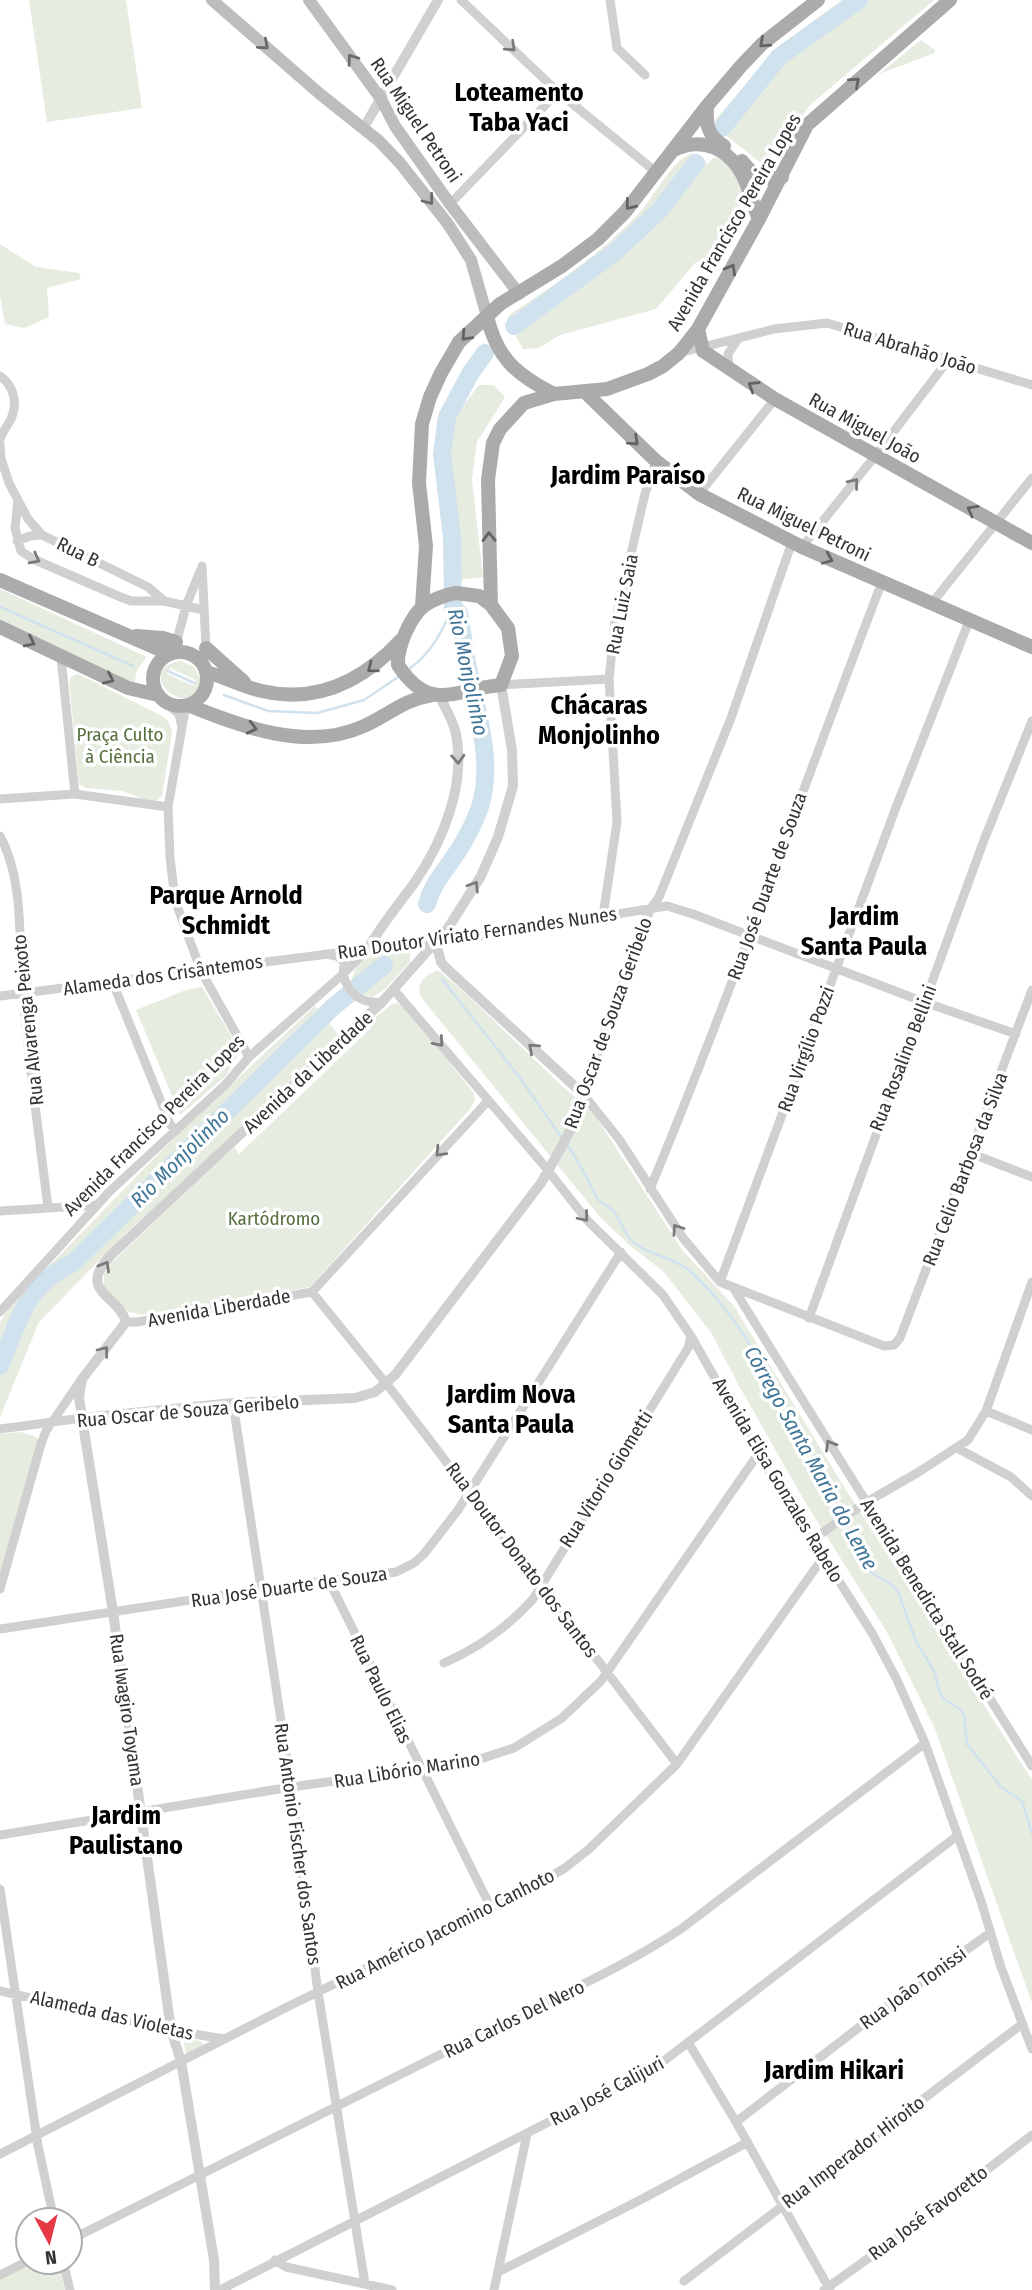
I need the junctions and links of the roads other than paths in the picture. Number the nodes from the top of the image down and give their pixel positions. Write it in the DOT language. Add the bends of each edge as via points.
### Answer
graph roads {
  1 [pos="212,0"];
  2 [pos="309,0"];
  3 [pos="438,0"];
  4 [pos="461,0"];
  5 [pos="610,0"];
  6 [pos="818,0"];
  7 [pos="950,0"];
  8 [pos="645,75"];
  9 [pos="558,92"];
  10 [pos="381,99"];
  11 [pos="707,106"];
  12 [pos="395,126"];
  13 [pos="363,129"];
  14 [pos="379,141"];
  15 [pos="672,151"];
  16 [pos="656,172"];
  17 [pos="782,177"];
  18 [pos="450,204"];
  19 [pos="760,219"];
  20 [pos="519,294"];
  21 [pos="487,316"];
  22 [pos="698,329"];
  23 [pos="739,338"];
  24 [pos="700,347"];
  25 [pos="679,353"];
  26 [pos="949,359"];
  27 [pos="729,370"];
  28 [pos="0,376"];
  29 [pos="1032,386"];
  30 [pos="586,393"];
  31 [pos="554,394"];
  32 [pos="775,399"];
  33 [pos="0,443"];
  34 [pos="876,456"];
  35 [pos="656,461"];
  36 [pos="1032,478"];
  37 [pos="699,494"];
  38 [pos="18,500"];
  39 [pos="997,523"];
  40 [pos="42,535"];
  41 [pos="17,541"];
  42 [pos="1032,543"];
  43 [pos="797,545"];
  44 [pos="0,580"];
  45 [pos="882,582"];
  46 [pos="164,601"];
  47 [pos="932,603"];
  48 [pos="491,605"];
  49 [pos="186,606"];
  50 [pos="422,607"];
  51 [pos="204,610"];
  52 [pos="970,621"];
  53 [pos="0,627"];
  54 [pos="402,639"];
  55 [pos="206,648"];
  56 [pos="1032,648"];
  57 [pos="173,650"];
  58 [pos="61,657"];
  59 [pos="205,668"];
  60 [pos="609,679"];
  61 [pos="494,685"];
  62 [pos="251,687"];
  63 [pos="438,694"];
  64 [pos="161,698"];
  65 [pos="187,705"];
  66 [pos="1032,721"];
  67 [pos="183,729"];
  68 [pos="75,794"];
  69 [pos="0,799"];
  70 [pos="168,807"];
  71 [pos="0,836"];
  72 [pos="651,908"];
  73 [pos="603,916"];
  74 [pos="749,935"];
  75 [pos="436,943"];
  76 [pos="368,949"];
  77 [pos="325,954"];
  78 [pos="837,967"];
  79 [pos="201,971"];
  80 [pos="343,974"];
  81 [pos="113,983"];
  82 [pos="394,990"];
  83 [pos="1032,990"];
  84 [pos="23,993"];
  85 [pos="0,996"];
  86 [pos="924,1002"];
  87 [pos="378,1003"];
  88 [pos="1016,1034"];
  89 [pos="249,1057"];
  90 [pos="583,1094"];
  91 [pos="487,1102"];
  92 [pos="176,1131"];
  93 [pos="970,1153"];
  94 [pos="548,1171"];
  95 [pos="1032,1177"];
  96 [pos="650,1189"];
  97 [pos="97,1205"];
  98 [pos="48,1207"];
  99 [pos="0,1211"];
  100 [pos="621,1252"];
  101 [pos="720,1282"];
  102 [pos="1032,1282"];
  103 [pos="734,1289"];
  104 [pos="312,1292"];
  105 [pos="0,1312"];
  106 [pos="809,1318"];
  107 [pos="126,1322"];
  108 [pos="691,1336"];
  109 [pos="82,1379"];
  110 [pos="387,1384"];
  111 [pos="233,1404"];
  112 [pos="986,1411"];
  113 [pos="82,1418"];
  114 [pos="51,1424"];
  115 [pos="0,1429"];
  116 [pos="1032,1430"];
  117 [pos="957,1448"];
  118 [pos="758,1454"];
  119 [pos="470,1492"];
  120 [pos="1032,1496"];
  121 [pos="865,1503"];
  122 [pos="812,1540"];
  123 [pos="824,1556"];
  124 [pos="329,1581"];
  125 [pos="541,1586"];
  126 [pos="0,1589"];
  127 [pos="262,1590"];
  128 [pos="113,1612"];
  129 [pos="0,1629"];
  130 [pos="444,1663"];
  131 [pos="607,1672"];
  132 [pos="925,1743"];
  133 [pos="677,1764"];
  134 [pos="1032,1766"];
  135 [pos="421,1770"];
  136 [pos="290,1787"];
  137 [pos="141,1812"];
  138 [pos="0,1835"];
  139 [pos="957,1836"];
  140 [pos="0,1889"];
  141 [pos="491,1908"];
  142 [pos="990,1933"];
  143 [pos="0,1991"];
  144 [pos="318,1992"];
  145 [pos="16,1994"];
  146 [pos="1023,2024"];
  147 [pos="171,2030"];
  148 [pos="224,2039"];
  149 [pos="688,2042"];
  150 [pos="1032,2049"];
  151 [pos="181,2061"];
  152 [pos="337,2105"];
  153 [pos="736,2122"];
  154 [pos="527,2134"];
  155 [pos="36,2135"];
  156 [pos="1032,2135"];
  157 [pos="746,2143"];
  158 [pos="0,2154"];
  159 [pos="200,2175"];
  160 [pos="783,2205"];
  161 [pos="51,2206"];
  162 [pos="356,2221"];
  163 [pos="84,2232"];
  164 [pos="275,2260"];
  165 [pos="498,2272"];
  166 [pos="684,2281"];
  167 [pos="365,2284"];
  168 [pos="827,2289"];
  169 [pos="215,2290"];
  170 [pos="220,2290"];
  171 [pos="392,2290"];
  172 [pos="494,2290"];
  1 -- 13 [label="main road, one-way"];
  10 -- 2 [label="main road, Rua Miguel Petroni, one-way"];
  3 -- 10 [label="street"];
  4 -- 9 [label="street, one-way"];
  5 -- 8 [label="street" via="617,48"];
  6 -- 11 [label="main road, one-way" via="762,44"];
  17 -- 7 [label="main road, Avenida Francisco Pereira Lopes, one-way" via="807,125"];
  9 -- 16 [label="street"];
  9 -- 18 [label="street"];
  10 -- 12 [label="main road, Rua Miguel Petroni"];
  10 -- 13 [label="street"];
  11 -- 15 [label="main road"];
  11 -- 17 [label="main road" via="706,126 713,139 734,152 756,176 766,180"];
  12 -- 14 [label="main road"];
  12 -- 18 [label="main road, Rua Miguel Petroni"];
  13 -- 14 [label="main road"];
  14 -- 21 [label="main road, one-way" via="464,247 477,274"];
  15 -- 16 [label="main road"];
  15 -- 19 [label="main road" via="699,143 728,156 745,179"];
  16 -- 20 [label="main road, one-way" via="598,239"];
  17 -- 19 [label="main road, Avenida Francisco Pereira Lopes"];
  18 -- 20 [label="main road, Rua Miguel Petroni"];
  22 -- 19 [label="main road, Avenida Francisco Pereira Lopes, one-way"];
  20 -- 21 [label="main road"];
  21 -- 31 [label="main road" via="504,359"];
  21 -- 50 [label="main road, one-way" via="459,342 430,397 422,424 419,483 426,546"];
  22 -- 24 [label="main road"];
  22 -- 25 [label="main road, Avenida Francisco Pereira Lopes"];
  23 -- 24 [label="street, Rua Abrahão João"];
  23 -- 26 [label="street, Rua Abrahão João" via="827,323"];
  23 -- 27 [label="street" via="728,354"];
  24 -- 25 [label="street, Rua Abrahão João"];
  24 -- 27 [label="main road, Rua Miguel João"];
  25 -- 30 [label="main road, Avenida Francisco Pereira Lopes" via="648,374"];
  26 -- 29 [label="street, Rua Abrahão João"];
  26 -- 34 [label="street"];
  32 -- 27 [label="main road, Rua Miguel João, one-way"];
  28 -- 33 [label="street, Rua B" via="14,394"];
  30 -- 31 [label="main road, Avenida Francisco Pereira Lopes"];
  30 -- 35 [label="main road, Rua Miguel Petroni, one-way"];
  48 -- 31 [label="main road, Avenida Francisco Pereira Lopes, one-way" via="488,480 493,443 524,403"];
  32 -- 34 [label="main road, Rua Miguel João"];
  32 -- 37 [label="street"];
  33 -- 38 [label="street, Rua B" via="1,458"];
  39 -- 34 [label="main road, Rua Miguel João, one-way"];
  43 -- 34 [label="street, one-way"];
  35 -- 37 [label="main road, Rua Miguel Petroni"];
  35 -- 60 [label="street, Rua Luiz Saia" via="615,622"];
  36 -- 39 [label="street"];
  37 -- 43 [label="main road, Rua Miguel Petroni"];
  38 -- 40 [label="street, Rua B"];
  38 -- 41 [label="street"];
  39 -- 42 [label="main road, Rua Miguel João"];
  39 -- 47 [label="street"];
  40 -- 41 [label="street"];
  40 -- 46 [label="street, Rua B" via="148,587"];
  41 -- 46 [label="street, one-way" via="21,551 33,559 118,596 131,601"];
  43 -- 45 [label="main road, Rua Miguel Petroni, one-way"];
  43 -- 72 [label="street, Rua Oscar de Souza Geribelo"];
  44 -- 57 [label="main road" via="127,636"];
  45 -- 47 [label="main road, Rua Miguel Petroni"];
  45 -- 74 [label="street, Rua José Duarte de Souza"];
  46 -- 49 [label="street, Rua B"];
  47 -- 52 [label="main road, Rua Miguel Petroni"];
  48 -- 50 [label="main road" via="479,596 456,593"];
  48 -- 61 [label="main road" via="508,628 512,645 512,656"];
  49 -- 51 [label="street, Rua B"];
  49 -- 51 [label="street" via="202,566"];
  49 -- 57 [label="street"];
  50 -- 54 [label="main road"];
  51 -- 55 [label="street"];
  52 -- 56 [label="main road, Rua Miguel Petroni"];
  52 -- 78 [label="street, Rua Virgílio Pozzi"];
  53 -- 58 [label="main road, one-way"];
  54 -- 62 [label="main road, one-way" via="361,676 335,687 303,694"];
  54 -- 63 [label="main road" via="398,665 409,682 425,693"];
  55 -- 59 [label="street"];
  55 -- 62 [label="main road"];
  57 -- 59 [label="main road" via="192,655"];
  57 -- 64 [label="main road" via="154,671"];
  58 -- 64 [label="main road, one-way"];
  58 -- 68 [label="street"];
  59 -- 62 [label="main road"];
  59 -- 65 [label="main road" via="202,695"];
  60 -- 61 [label="street"];
  60 -- 73 [label="street, Rua Luiz Saia" via="617,822"];
  61 -- 63 [label="main road" via="461,694"];
  75 -- 61 [label="street, one-way" via="481,876 513,786 512,750"];
  65 -- 63 [label="main road, one-way" via="248,728 319,736 348,732 400,705"];
  63 -- 76 [label="street, one-way" via="456,733 456,789 426,863"];
  64 -- 65 [label="main road" via="172,705"];
  64 -- 67 [label="street" via="179,715"];
  65 -- 67 [label="street"];
  66 -- 86 [label="street, Rua Rosalino Bellini"];
  67 -- 70 [label="street"];
  68 -- 69 [label="street"];
  68 -- 70 [label="street"];
  70 -- 79 [label="street" via="175,900"];
  71 -- 84 [label="street, Rua Alvarenga Peixoto" via="9,853 17,904"];
  72 -- 73 [label="street, Rua Doutor Viriato Fernandes Nunes"];
  72 -- 74 [label="street, Rua Doutor Viriato Fernandes Nunes" via="667,906"];
  72 -- 90 [label="street, Rua Oscar de Souza Geribelo"];
  73 -- 75 [label="street, Rua Doutor Viriato Fernandes Nunes"];
  74 -- 78 [label="street, Rua Doutor Viriato Fernandes Nunes"];
  74 -- 96 [label="street, Rua José Duarte de Souza"];
  75 -- 76 [label="street, Rua Doutor Viriato Fernandes Nunes"];
  75 -- 82 [label="street, Avenida da Liberdade"];
  90 -- 75 [label="street, one-way" via="445,967"];
  76 -- 77 [label="street, Rua Doutor Viriato Fernandes Nunes"];
  76 -- 80 [label="street, Avenida Francisco Pereira Lopes"];
  77 -- 79 [label="street, Alameda dos Crisântemos"];
  77 -- 80 [label="street, Rua Doutor Viriato Fernandes Nunes" via="344,962"];
  78 -- 86 [label="street, Rua Doutor Viriato Fernandes Nunes"];
  78 -- 101 [label="street, Rua Virgílio Pozzi"];
  79 -- 81 [label="street, Alameda dos Crisântemos"];
  79 -- 89 [label="street"];
  80 -- 87 [label="street" via="349,990 360,1000"];
  80 -- 89 [label="street, Avenida Francisco Pereira Lopes"];
  81 -- 84 [label="street, Alameda dos Crisântemos"];
  81 -- 92 [label="street"];
  82 -- 87 [label="street, Avenida da Liberdade"];
  82 -- 91 [label="street, Avenida Elisa Gonzales Rabelo, one-way"];
  83 -- 88 [label="street, Rua Celio Barbosa da Silva"];
  84 -- 85 [label="street, Alameda dos Crisântemos"];
  84 -- 98 [label="street, Rua Alvarenga Peixoto"];
  86 -- 88 [label="street, Rua Doutor Viriato Fernandes Nunes"];
  86 -- 106 [label="street, Rua Rosalino Bellini"];
  107 -- 87 [label="street, Avenida da Liberdade, one-way" via="98,1283 104,1262"];
  88 -- 93 [label="street, Rua Celio Barbosa da Silva"];
  89 -- 92 [label="street, Avenida Francisco Pereira Lopes"];
  90 -- 94 [label="street, Rua Oscar de Souza Geribelo"];
  90 -- 96 [label="street"];
  91 -- 94 [label="street, Avenida Elisa Gonzales Rabelo"];
  91 -- 104 [label="street, Avenida Liberdade, one-way"];
  92 -- 97 [label="street, Avenida Francisco Pereira Lopes"];
  93 -- 95 [label="street"];
  93 -- 106 [label="street, Rua Celio Barbosa da Silva" via="894,1345 884,1346"];
  94 -- 100 [label="street, Avenida Elisa Gonzales Rabelo, one-way" via="595,1230"];
  94 -- 110 [label="street, Rua Oscar de Souza Geribelo"];
  101 -- 96 [label="street, one-way"];
  97 -- 98 [label="street"];
  97 -- 105 [label="street, Avenida Francisco Pereira Lopes"];
  98 -- 99 [label="street"];
  100 -- 108 [label="street, Avenida Elisa Gonzales Rabelo" via="658,1289"];
  100 -- 119 [label="street, Rua José Duarte de Souza"];
  101 -- 103 [label="street"];
  102 -- 112 [label="street"];
  103 -- 106 [label="street"];
  121 -- 103 [label="street, Avenida Benedicta Stall Sodré, one-way"];
  104 -- 107 [label="street, Avenida Liberdade"];
  104 -- 110 [label="street, Rua Doutor Donato dos Santos"];
  109 -- 107 [label="street, Avenida Liberdade, one-way"];
  108 -- 118 [label="street, Avenida Elisa Gonzales Rabelo"];
  108 -- 125 [label="street, Rua Vitorio Giometti" via="688,1348"];
  109 -- 113 [label="street, Rua Iwagiro Toyama"];
  109 -- 114 [label="street, Avenida Liberdade"];
  110 -- 111 [label="street, Rua Oscar de Souza Geribelo" via="355,1398"];
  110 -- 119 [label="street, Rua Doutor Donato dos Santos"];
  111 -- 113 [label="street, Rua Oscar de Souza Geribelo"];
  111 -- 127 [label="street, Rua Antonio Fischer dos Santos"];
  112 -- 116 [label="street"];
  112 -- 117 [label="street" via="968,1440"];
  113 -- 114 [label="street, Rua Oscar de Souza Geribelo"];
  113 -- 128 [label="street, Rua Iwagiro Toyama"];
  114 -- 115 [label="street, Rua Oscar de Souza Geribelo"];
  114 -- 126 [label="street, Avenida Liberdade" via="41,1444"];
  117 -- 120 [label="street" via="1011,1477"];
  117 -- 121 [label="street"];
  118 -- 122 [label="street, Avenida Elisa Gonzales Rabelo"];
  118 -- 131 [label="street, Rua Libório Marino"];
  119 -- 124 [label="street, Rua José Duarte de Souza" via="437,1540 414,1563 396,1572"];
  119 -- 125 [label="street, Rua Doutor Donato dos Santos"];
  121 -- 122 [label="street"];
  121 -- 134 [label="street, Avenida Benedicta Stall Sodré"];
  122 -- 123 [label="street, Avenida Elisa Gonzales Rabelo"];
  123 -- 132 [label="street, Avenida Elisa Gonzales Rabelo" via="872,1633"];
  123 -- 133 [label="street, Rua Américo Jacomino Canhoto"];
  124 -- 127 [label="street, Rua José Duarte de Souza"];
  124 -- 135 [label="street, Rua Paulo Elias"];
  125 -- 130 [label="street, Rua Vitorio Giometti" via="522,1612 501,1629"];
  125 -- 131 [label="street, Rua Doutor Donato dos Santos"];
  127 -- 128 [label="street, Rua José Duarte de Souza"];
  127 -- 136 [label="street, Rua Antonio Fischer dos Santos"];
  128 -- 129 [label="street, Rua José Duarte de Souza"];
  128 -- 137 [label="street, Rua Iwagiro Toyama"];
  131 -- 133 [label="street, Rua Doutor Donato dos Santos"];
  131 -- 135 [label="street, Rua Libório Marino" via="562,1717 525,1742 491,1757"];
  132 -- 139 [label="street, Avenida Elisa Gonzales Rabelo"];
  132 -- 152 [label="street, Rua Carlos Del Nero" via="642,1954"];
  133 -- 141 [label="street, Rua Américo Jacomino Canhoto" via="565,1868"];
  135 -- 136 [label="street, Rua Libório Marino"];
  135 -- 141 [label="street, Rua Paulo Elias"];
  136 -- 137 [label="street, Rua Libório Marino"];
  136 -- 144 [label="street, Rua Antonio Fischer dos Santos"];
  137 -- 138 [label="street, Rua Libório Marino"];
  137 -- 147 [label="street, Rua Iwagiro Toyama"];
  139 -- 142 [label="street, Avenida Elisa Gonzales Rabelo"];
  139 -- 149 [label="street, Rua José Calijuri"];
  140 -- 145 [label="street"];
  141 -- 144 [label="street, Rua Américo Jacomino Canhoto"];
  142 -- 146 [label="street, Avenida Elisa Gonzales Rabelo"];
  142 -- 153 [label="street, Rua João Tonissi"];
  143 -- 145 [label="street, Alameda das Violetas"];
  144 -- 148 [label="street, Rua Américo Jacomino Canhoto"];
  144 -- 152 [label="street, Rua Antonio Fischer dos Santos"];
  145 -- 147 [label="street, Alameda das Violetas"];
  145 -- 155 [label="street"];
  146 -- 150 [label="street, Avenida Elisa Gonzales Rabelo"];
  146 -- 160 [label="street, Rua Imperador Hiroito"];
  147 -- 148 [label="street, Alameda das Violetas"];
  147 -- 151 [label="street, Rua Iwagiro Toyama"];
  148 -- 151 [label="street, Rua Américo Jacomino Canhoto"];
  149 -- 153 [label="street"];
  149 -- 154 [label="street, Rua José Calijuri" via="656,2067"];
  151 -- 155 [label="street, Rua Américo Jacomino Canhoto"];
  151 -- 159 [label="street, Rua Iwagiro Toyama"];
  152 -- 159 [label="street, Rua Carlos Del Nero"];
  152 -- 162 [label="street, Rua Antonio Fischer dos Santos"];
  153 -- 157 [label="street"];
  154 -- 162 [label="street, Rua José Calijuri"];
  154 -- 165 [label="street"];
  155 -- 158 [label="street, Rua Américo Jacomino Canhoto"];
  155 -- 161 [label="street"];
  156 -- 168 [label="street, Rua José Favoretto"];
  157 -- 160 [label="street"];
  157 -- 165 [label="street"];
  159 -- 163 [label="street, Rua Carlos Del Nero"];
  159 -- 169 [label="street, Rua Iwagiro Toyama"];
  160 -- 166 [label="street, Rua Imperador Hiroito"];
  160 -- 168 [label="street"];
  162 -- 164 [label="street, Rua José Calijuri"];
  162 -- 167 [label="street, Rua Antonio Fischer dos Santos"];
  164 -- 167 [label="street" via="286,2267"];
  164 -- 170 [label="street, Rua José Calijuri"];
  165 -- 172 [label="street"];
  167 -- 171 [label="street"];
}
